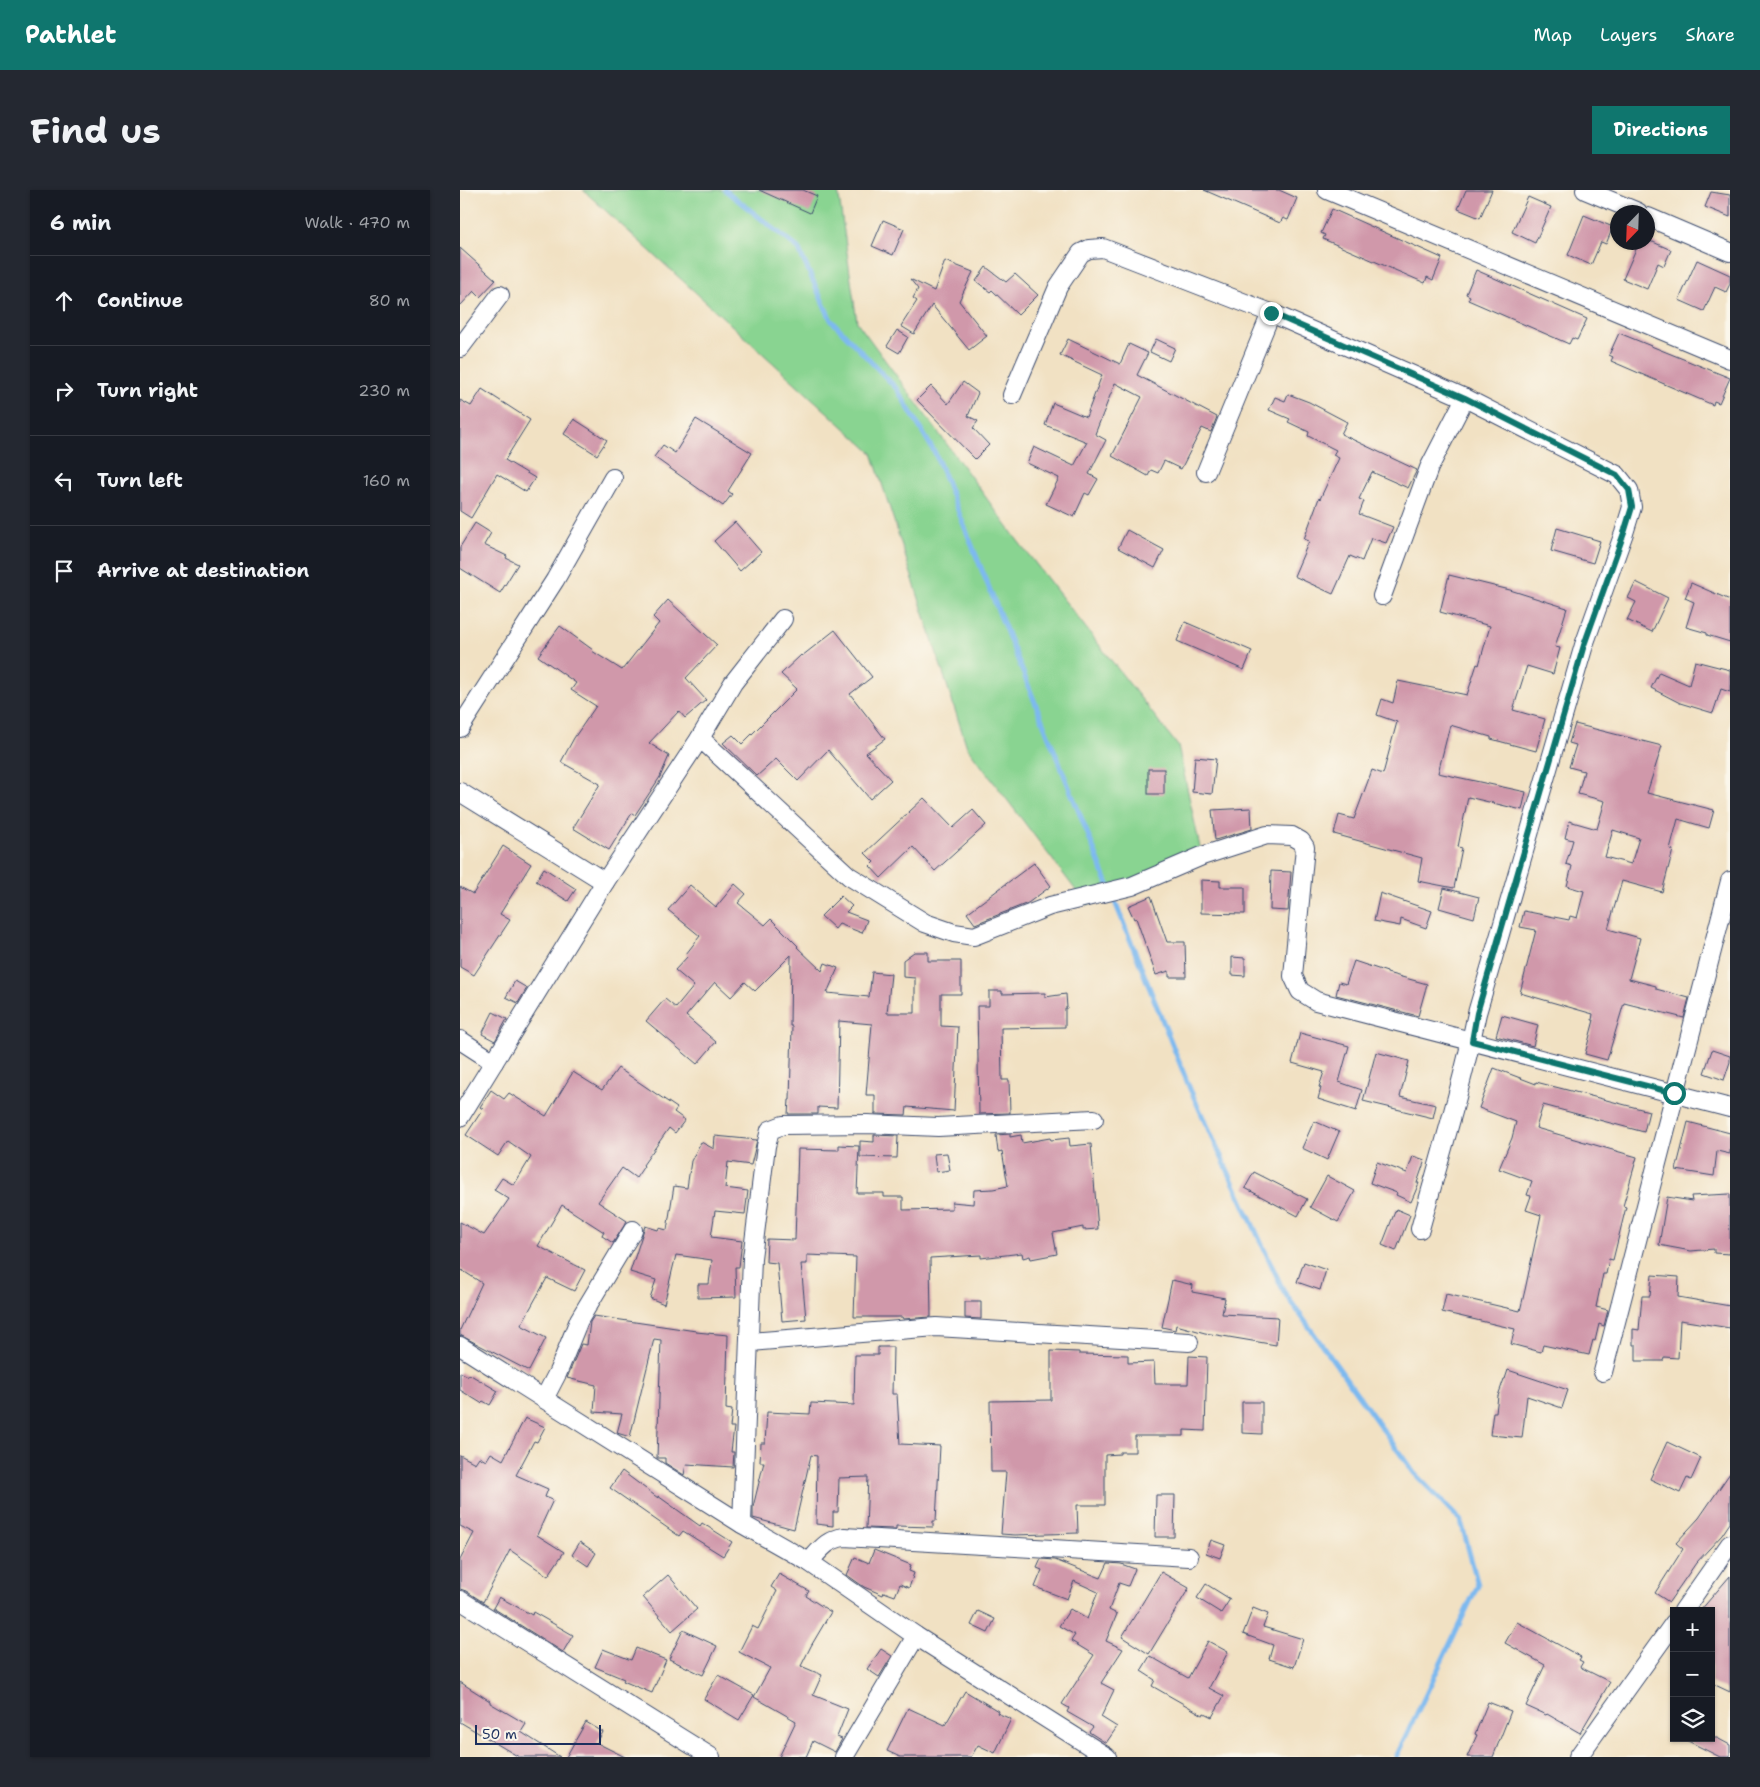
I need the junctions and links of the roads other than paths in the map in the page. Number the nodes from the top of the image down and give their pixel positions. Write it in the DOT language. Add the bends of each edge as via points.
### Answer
graph roads {
  1 [pos="1327,190"];
  2 [pos="1585,190"];
  3 [pos="1621,205"];
  4 [pos="1655,220"];
  5 [pos="1730,252"];
  6 [pos="500,294"];
  7 [pos="1271,313"];
  8 [pos="460,348"];
  9 [pos="1730,359"];
  10 [pos="1012,395"];
  11 [pos="1465,398"];
  12 [pos="1206,472"];
  13 [pos="613,478"];
  14 [pos="1382,596"];
  15 [pos="783,619"];
  16 [pos="460,728"];
  17 [pos="700,738"];
  18 [pos="460,792"];
  19 [pos="1730,881"];
  20 [pos="605,882"];
  21 [pos="460,1040"];
  22 [pos="1472,1041"];
  23 [pos="494,1062"];
  24 [pos="1674,1093"];
  25 [pos="1730,1108"];
  26 [pos="460,1117"];
  27 [pos="1094,1119"];
  28 [pos="1420,1229"];
  29 [pos="633,1230"];
  30 [pos="750,1342"];
  31 [pos="1189,1342"];
  32 [pos="460,1346"];
  33 [pos="1603,1372"];
  34 [pos="544,1399"];
  35 [pos="742,1524"];
  36 [pos="1730,1544"];
  37 [pos="1189,1558"];
  38 [pos="809,1562"];
  39 [pos="460,1600"];
  40 [pos="1686,1607"];
  41 [pos="1670,1629"];
  42 [pos="916,1636"];
  43 [pos="711,1757"];
  44 [pos="844,1757"];
  45 [pos="1107,1757"];
  46 [pos="1578,1757"];
  1 -- 9 [label="street"];
  2 -- 3 [label="street"];
  4 -- 5 [label="street"];
  6 -- 8 [label="street"];
  7 -- 10 [label="street" via="1103,248 1089,249 1081,253 1058,287"];
  7 -- 11 [label="street"];
  7 -- 12 [label="street"];
  11 -- 14 [label="street" via="1429,468"];
  11 -- 22 [label="street" via="1617,475 1629,490 1632,507 1584,645 1477,1013"];
  13 -- 16 [label="street" via="555,580"];
  15 -- 17 [label="street" via="733,683"];
  17 -- 20 [label="street"];
  17 -- 22 [label="street" via="849,876 925,923 954,933 974,936 1050,906 1132,886 1202,856 1267,835 1292,836 1302,841 1305,847 1293,976 1300,991 1316,1001"];
  18 -- 20 [label="street"];
  19 -- 24 [label="street"];
  20 -- 23 [label="street"];
  21 -- 23 [label="street"];
  22 -- 24 [label="street"];
  22 -- 28 [label="street"];
  23 -- 26 [label="street"];
  24 -- 25 [label="street"];
  24 -- 33 [label="street"];
  27 -- 30 [label="street" via="938,1127 783,1125 770,1130 752,1258"];
  29 -- 34 [label="street" via="579,1320"];
  30 -- 31 [label="street" via="936,1327"];
  30 -- 35 [label="street"];
  32 -- 34 [label="street"];
  34 -- 35 [label="street"];
  35 -- 38 [label="street"];
  36 -- 40 [label="street"];
  37 -- 38 [label="street" via="844,1538 827,1543"];
  38 -- 42 [label="street"];
  39 -- 43 [label="street"];
  41 -- 46 [label="street"];
  42 -- 44 [label="street"];
  42 -- 45 [label="street"];
}
